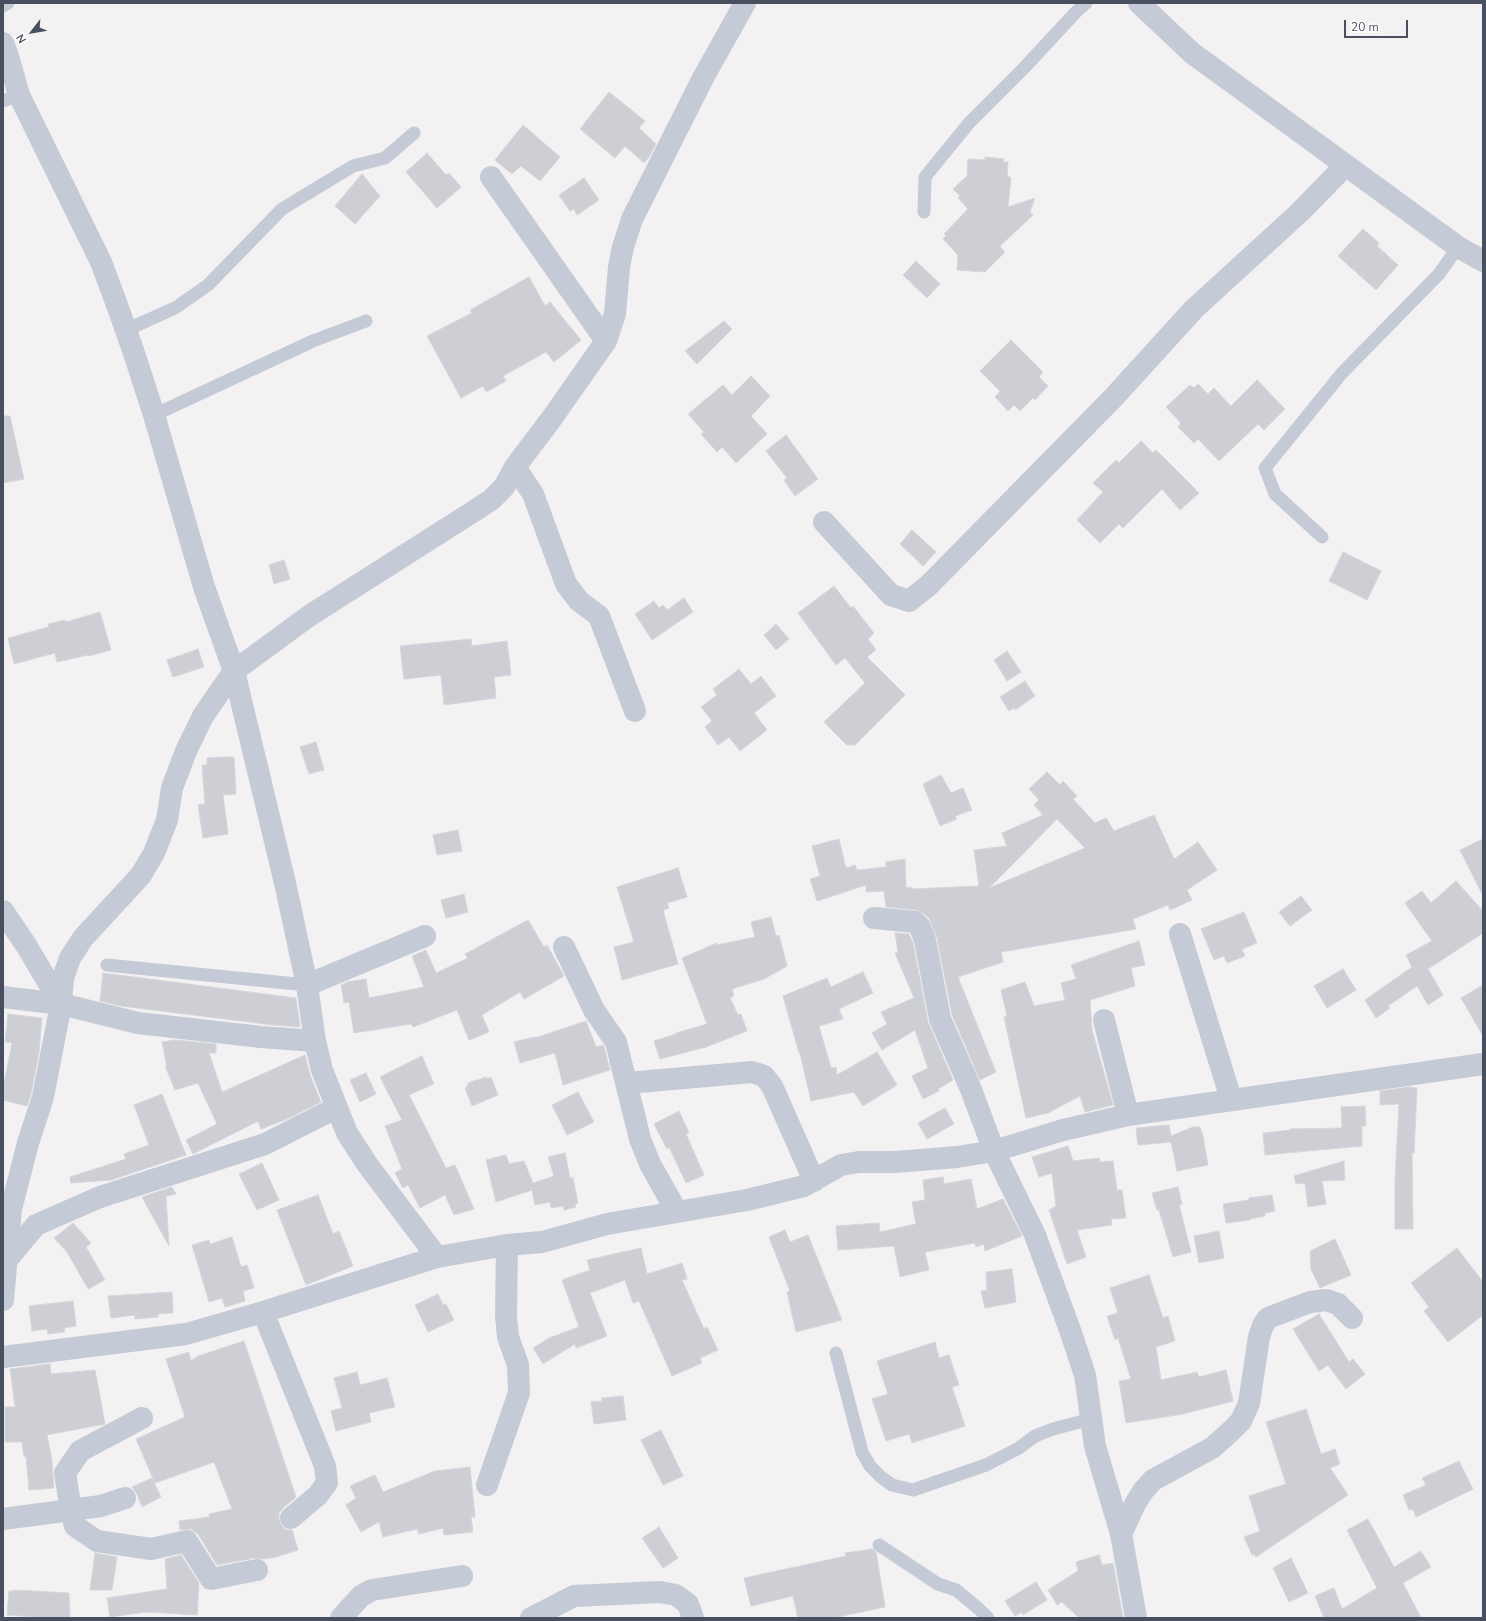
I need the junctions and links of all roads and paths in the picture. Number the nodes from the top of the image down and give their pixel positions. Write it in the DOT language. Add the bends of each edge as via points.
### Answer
graph roads {
  1 [pos="8,3"];
  2 [pos="745,3"];
  3 [pos="1086,3"];
  4 [pos="1138,3"];
  5 [pos="3,6"];
  6 [pos="3,43"];
  7 [pos="11,98"];
  8 [pos="414,133"];
  9 [pos="1345,166"];
  10 [pos="491,177"];
  11 [pos="924,212"];
  12 [pos="1458,247"];
  13 [pos="1483,261"];
  14 [pos="366,321"];
  15 [pos="126,330"];
  16 [pos="606,341"];
  17 [pos="154,415"];
  18 [pos="515,467"];
  19 [pos="824,522"];
  20 [pos="1322,537"];
  21 [pos="234,671"];
  22 [pos="635,711"];
  23 [pos="3,912"];
  24 [pos="874,918"];
  25 [pos="1180,934"];
  26 [pos="424,936"];
  27 [pos="564,947"];
  28 [pos="107,965"];
  29 [pos="307,985"];
  30 [pos="3,998"];
  31 [pos="62,1004"];
  32 [pos="1104,1020"];
  33 [pos="315,1041"];
  34 [pos="1483,1064"];
  35 [pos="627,1083"];
  36 [pos="1231,1099"];
  37 [pos="336,1108"];
  38 [pos="1128,1115"];
  39 [pos="994,1151"];
  40 [pos="814,1181"];
  41 [pos="676,1212"];
  42 [pos="507,1245"];
  43 [pos="437,1257"];
  44 [pos="5,1262"];
  45 [pos="3,1300"];
  46 [pos="263,1312"];
  47 [pos="1352,1318"];
  48 [pos="836,1353"];
  49 [pos="3,1357"];
  50 [pos="142,1418"];
  51 [pos="1092,1419"];
  52 [pos="487,1485"];
  53 [pos="125,1498"];
  54 [pos="71,1510"];
  55 [pos="291,1518"];
  56 [pos="3,1519"];
  57 [pos="1121,1534"];
  58 [pos="879,1546"];
  59 [pos="257,1570"];
  60 [pos="462,1576"];
  61 [pos="342,1618"];
  62 [pos="532,1618"];
  63 [pos="693,1618"];
  64 [pos="988,1618"];
  65 [pos="1136,1618"];
  1 -- 5 [label="lane"];
  2 -- 16 [label="street" via="703,78 632,219 619,267 615,314"];
  3 -- 11 [label="lane" via="969,123 924,177"];
  4 -- 9 [label="street" via="1192,53"];
  6 -- 7 [label="street" via="8,56"];
  7 -- 15 [label="street" via="101,262"];
  8 -- 15 [label="lane" via="385,158 353,166 282,209 208,285 175,308"];
  9 -- 12 [label="street"];
  9 -- 19 [label="street" via="1300,212 1194,309 1113,398 928,586 909,600 891,595"];
  10 -- 16 [label="street"];
  12 -- 13 [label="street"];
  12 -- 20 [label="lane" via="1439,274 1342,372 1265,468 1274,494"];
  14 -- 17 [label="lane" via="313,341"];
  15 -- 17 [label="street"];
  16 -- 18 [label="street"];
  17 -- 21 [label="street" via="204,587"];
  18 -- 21 [label="street" via="504,487 491,500 310,616"];
  18 -- 22 [label="street" via="533,494 566,584 580,601 599,616"];
  21 -- 29 [label="street"];
  21 -- 31 [label="street" via="204,716 186,751 172,788 167,820 154,853 141,875 82,938 70,958 63,978"];
  23 -- 31 [label="street"];
  24 -- 39 [label="street" via="915,922 920,927 925,940 940,1019 970,1087"];
  25 -- 36 [label="street"];
  26 -- 29 [label="street"];
  27 -- 35 [label="street" via="594,1010 616,1042"];
  28 -- 29 [label="lane"];
  29 -- 33 [label="street"];
  30 -- 31 [label="street"];
  31 -- 33 [label="street" via="138,1023"];
  31 -- 44 [label="street" via="43,1097 11,1209"];
  32 -- 38 [label="street"];
  33 -- 37 [label="street"];
  34 -- 36 [label="street"];
  35 -- 40 [label="street" via="752,1072 764,1076 772,1086"];
  35 -- 41 [label="street" via="640,1139 650,1164"];
  36 -- 38 [label="street"];
  37 -- 43 [label="street" via="347,1133 367,1164"];
  37 -- 44 [label="street" via="265,1144 100,1197 36,1225"];
  38 -- 39 [label="street" via="1064,1130"];
  39 -- 40 [label="street" via="957,1157 840,1165"];
  39 -- 51 [label="street" via="1035,1235 1070,1330 1085,1375"];
  40 -- 41 [label="street" via="804,1186 754,1198"];
  41 -- 42 [label="street" via="607,1224 542,1242"];
  42 -- 43 [label="street"];
  42 -- 52 [label="street" via="506,1316 508,1337 518,1365 519,1393"];
  43 -- 46 [label="street"];
  44 -- 45 [label="street"];
  46 -- 49 [label="street" via="186,1334"];
  46 -- 55 [label="street" via="326,1466 327,1483 318,1495"];
  47 -- 57 [label="street" via="1338,1304 1326,1300 1310,1302 1268,1318 1259,1336 1249,1403 1241,1421 1212,1448 1154,1480 1135,1504"];
  48 -- 51 [label="lane" via="862,1452 870,1466 892,1485 913,1490 986,1465 1019,1448 1035,1436"];
  50 -- 54 [label="street" via="80,1451 65,1473"];
  51 -- 57 [label="street" via="1095,1446"];
  53 -- 54 [label="street" via="101,1506"];
  54 -- 56 [label="street"];
  54 -- 59 [label="street" via="75,1526 97,1541 151,1549 187,1542 211,1579"];
  57 -- 65 [label="street"];
  58 -- 64 [label="lane" via="938,1584 956,1590 980,1608"];
  60 -- 61 [label="street" via="372,1590 361,1596"];
  62 -- 63 [label="street" via="574,1596 660,1592 676,1595 688,1604"];
}
